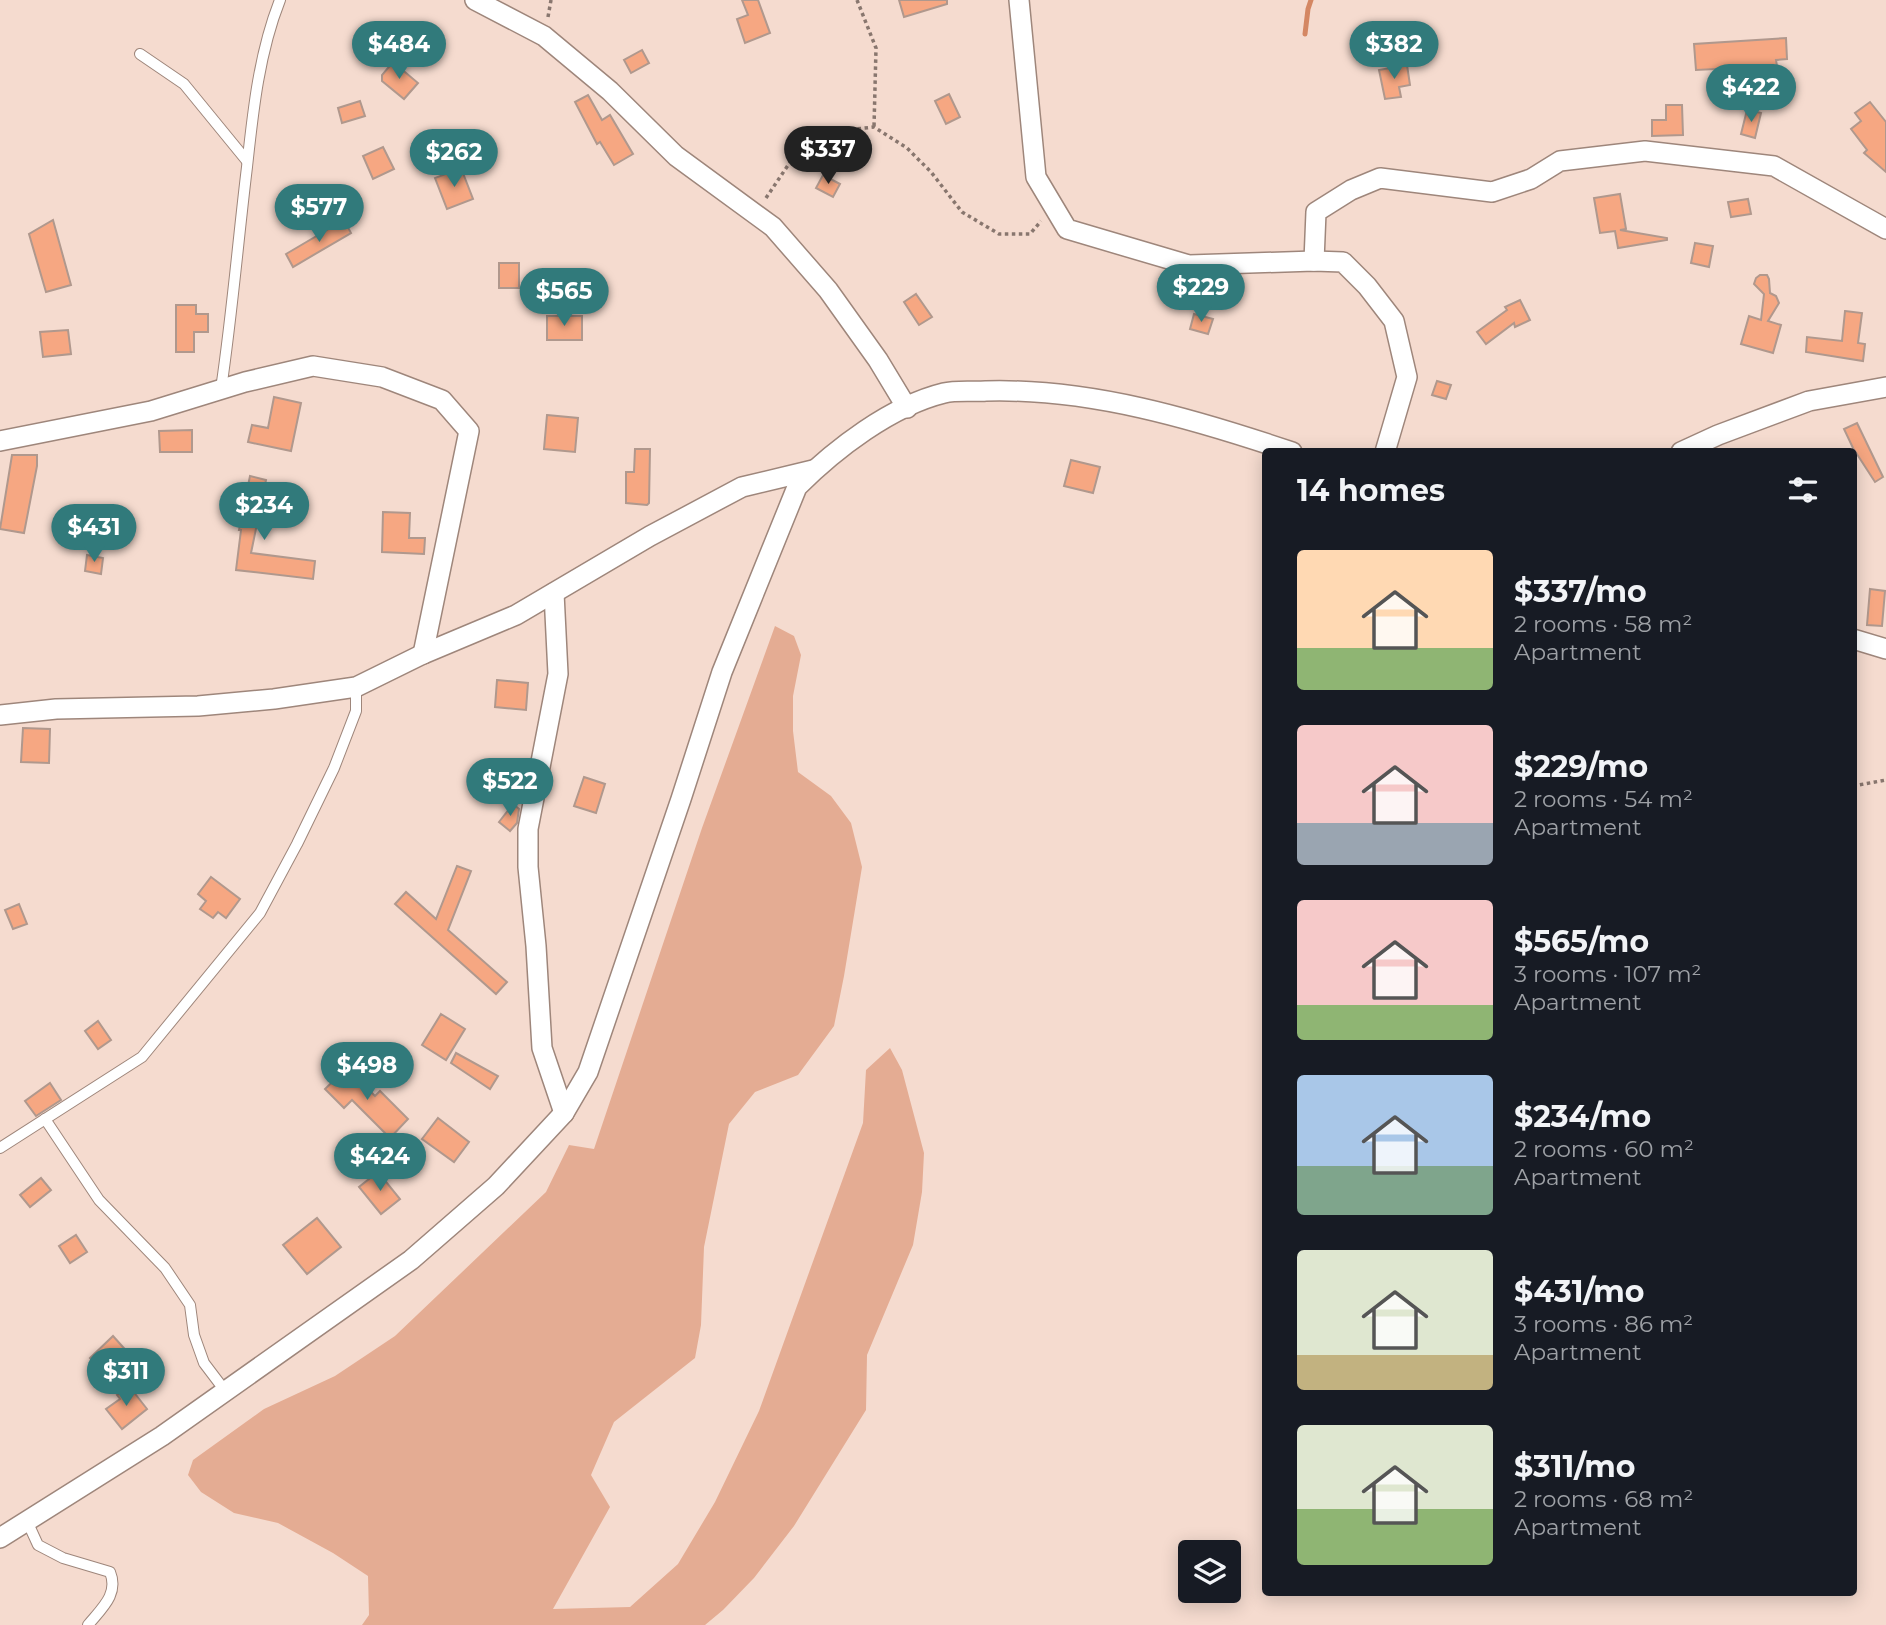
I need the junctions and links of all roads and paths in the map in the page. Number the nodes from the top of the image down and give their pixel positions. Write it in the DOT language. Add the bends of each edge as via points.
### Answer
graph roads {
  1 [pos="280,0"];
  2 [pos="475,0"];
  3 [pos="858,0"];
  4 [pos="1019,0"];
  5 [pos="139,54"];
  6 [pos="874,128"];
  7 [pos="247,160"];
  8 [pos="1054,207"];
  9 [pos="755,215"];
  10 [pos="1886,229"];
  11 [pos="1314,261"];
  12 [pos="1886,387"];
  13 [pos="221,389"];
  14 [pos="907,408"];
  15 [pos="0,441"];
  16 [pos="1279,448"];
  17 [pos="1386,448"];
  18 [pos="1690,448"];
  19 [pos="814,470"];
  20 [pos="554,593"];
  21 [pos="1857,640"];
  22 [pos="1886,649"];
  23 [pos="423,654"];
  24 [pos="356,687"];
  25 [pos="0,715"];
  26 [pos="1886,780"];
  27 [pos="1857,785"];
  28 [pos="564,1113"];
  29 [pos="45,1119"];
  30 [pos="0,1149"];
  31 [pos="226,1392"];
  32 [pos="27,1521"];
  33 [pos="0,1538"];
  34 [pos="88,1625"];
  1 -- 7 [label="lane" via="254,104"];
  2 -- 9 [label="street" via="544,36 610,91 676,156"];
  3 -- 6 [label="path" via="876,48"];
  4 -- 8 [label="street" via="1035,177"];
  5 -- 7 [label="lane" via="184,84"];
  6 -- 8 [label="path" via="907,148 962,212 999,234 1030,234"];
  6 -- 9 [label="path" via="809,134"];
  7 -- 13 [label="lane"];
  8 -- 11 [label="street" via="1067,229 1189,265"];
  9 -- 14 [label="street" via="773,227 828,290"];
  10 -- 11 [label="street" via="1774,166 1645,151 1560,161 1531,179 1492,192 1380,177 1316,212"];
  11 -- 17 [label="street" via="1343,262 1394,321 1407,377"];
  12 -- 18 [label="street" via="1808,401"];
  13 -- 15 [label="street" via="151,411"];
  13 -- 23 [label="street" via="313,366 382,377 442,400 469,432"];
  14 -- 16 [label="street" via="944,393 1026,390 1149,408"];
  14 -- 19 [label="street" via="861,432"];
  19 -- 20 [label="street" via="742,486"];
  19 -- 28 [label="street" via="797,487 722,672 588,1072"];
  20 -- 23 [label="street" via="516,615"];
  20 -- 28 [label="street" via="558,674 528,829 528,867 542,1048"];
  21 -- 22 [label="street"];
  23 -- 24 [label="street"];
  24 -- 25 [label="street" via="198,706"];
  24 -- 29 [label="lane" via="356,711 334,768 260,913 142,1057"];
  26 -- 27 [label="path"];
  28 -- 31 [label="street" via="496,1186 411,1260"];
  29 -- 30 [label="lane"];
  29 -- 31 [label="lane" via="99,1200 165,1268 190,1305 204,1363"];
  31 -- 32 [label="street"];
  32 -- 33 [label="street"];
  32 -- 34 [label="lane" via="38,1545 110,1572 115,1583 110,1597"];
}
